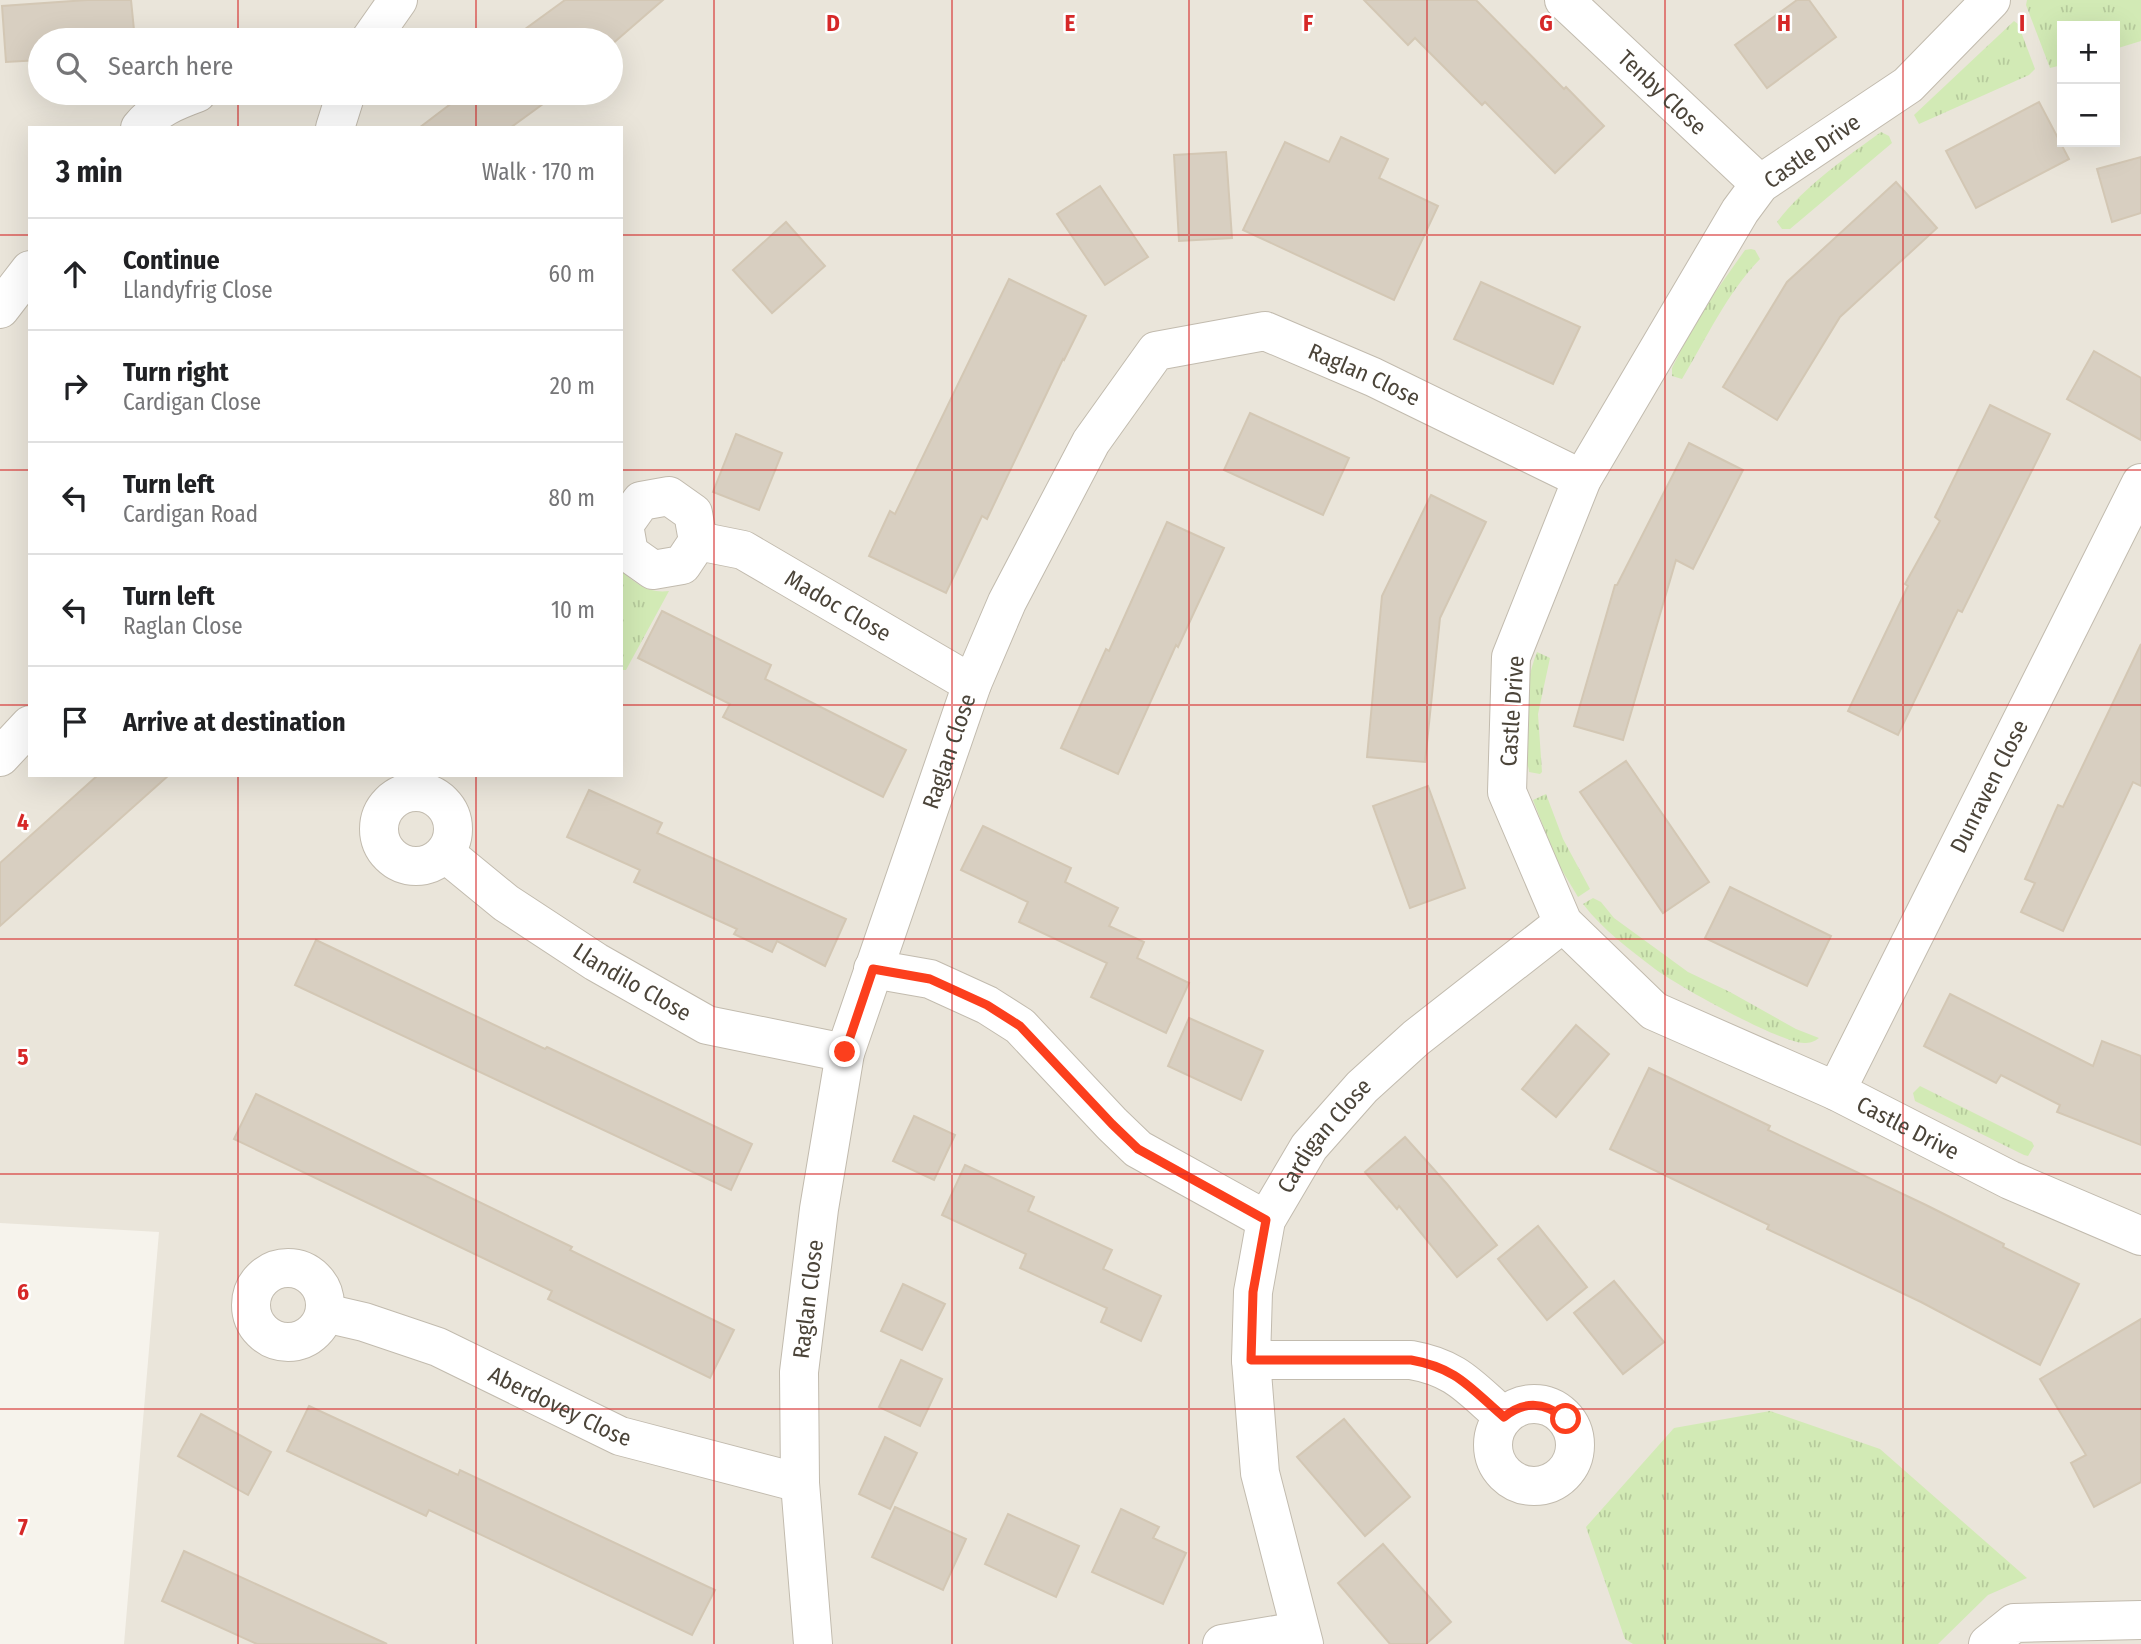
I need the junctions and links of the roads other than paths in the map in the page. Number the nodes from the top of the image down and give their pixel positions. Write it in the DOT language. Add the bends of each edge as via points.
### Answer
graph roads {
  1 [pos="398,0"];
  2 [pos="1564,0"];
  3 [pos="1990,0"];
  4 [pos="378,28"];
  5 [pos="167,105"];
  6 [pos="342,105"];
  7 [pos="141,126"];
  8 [pos="336,126"];
  9 [pos="1760,184"];
  10 [pos="28,273"];
  11 [pos="0,309"];
  12 [pos="1582,480"];
  13 [pos="2141,483"];
  14 [pos="698,541"];
  15 [pos="972,684"];
  16 [pos="28,728"];
  17 [pos="0,757"];
  18 [pos="445,853"];
  19 [pos="1563,923"];
  20 [pos="873,969"];
  21 [pos="845,1052"];
  22 [pos="1836,1091"];
  23 [pos="1266,1220"];
  24 [pos="2141,1236"];
  25 [pos="325,1312"];
  26 [pos="1251,1360"];
  27 [pos="1504,1417"];
  28 [pos="800,1483"];
  29 [pos="2141,1620"];
  30 [pos="1302,1637"];
  31 [pos="813,1644"];
  32 [pos="1222,1644"];
  33 [pos="1988,1644"];
  1 -- 4 [label="street"];
  2 -- 9 [label="street, Tenby Close"];
  3 -- 9 [label="street, Castle Drive" via="1908,85"];
  5 -- 7 [label="street"];
  6 -- 8 [label="street"];
  9 -- 12 [label="street, Castle Drive" via="1665,335"];
  10 -- 11 [label="street"];
  12 -- 15 [label="street, Raglan Close" via="1373,377 1265,331 1156,351 1091,442 1007,602"];
  12 -- 19 [label="street, Castle Drive" via="1511,657 1507,792"];
  13 -- 22 [label="street, Dunraven Close"];
  14 -- 15 [label="street, Madoc Close" via="743,550"];
  15 -- 20 [label="street, Raglan Close"];
  16 -- 17 [label="street"];
  18 -- 21 [label="street, Llandilo Close" via="506,903 596,962 707,1025"];
  19 -- 22 [label="street, Castle Drive" via="1654,1011"];
  19 -- 23 [label="street, Cardigan Close" via="1416,1038 1362,1087 1308,1147"];
  20 -- 21 [label="street, Raglan Close"];
  20 -- 23 [label="street" via="930,979 1020,1026 1138,1149"];
  21 -- 28 [label="street, Raglan Close" via="799,1372"];
  22 -- 24 [label="street, Castle Drive" via="2010,1180"];
  23 -- 26 [label="street, Cardigan Close" via="1253,1292"];
  25 -- 28 [label="street, Aberdovey Close" via="438,1347 620,1436"];
  26 -- 27 [label="street" via="1434,1364 1454,1373"];
  26 -- 30 [label="street, Cardigan Close" via="1260,1473"];
  28 -- 31 [label="street, Raglan Close"];
  29 -- 33 [label="street" via="2014,1623"];
  30 -- 32 [label="street"];
}
